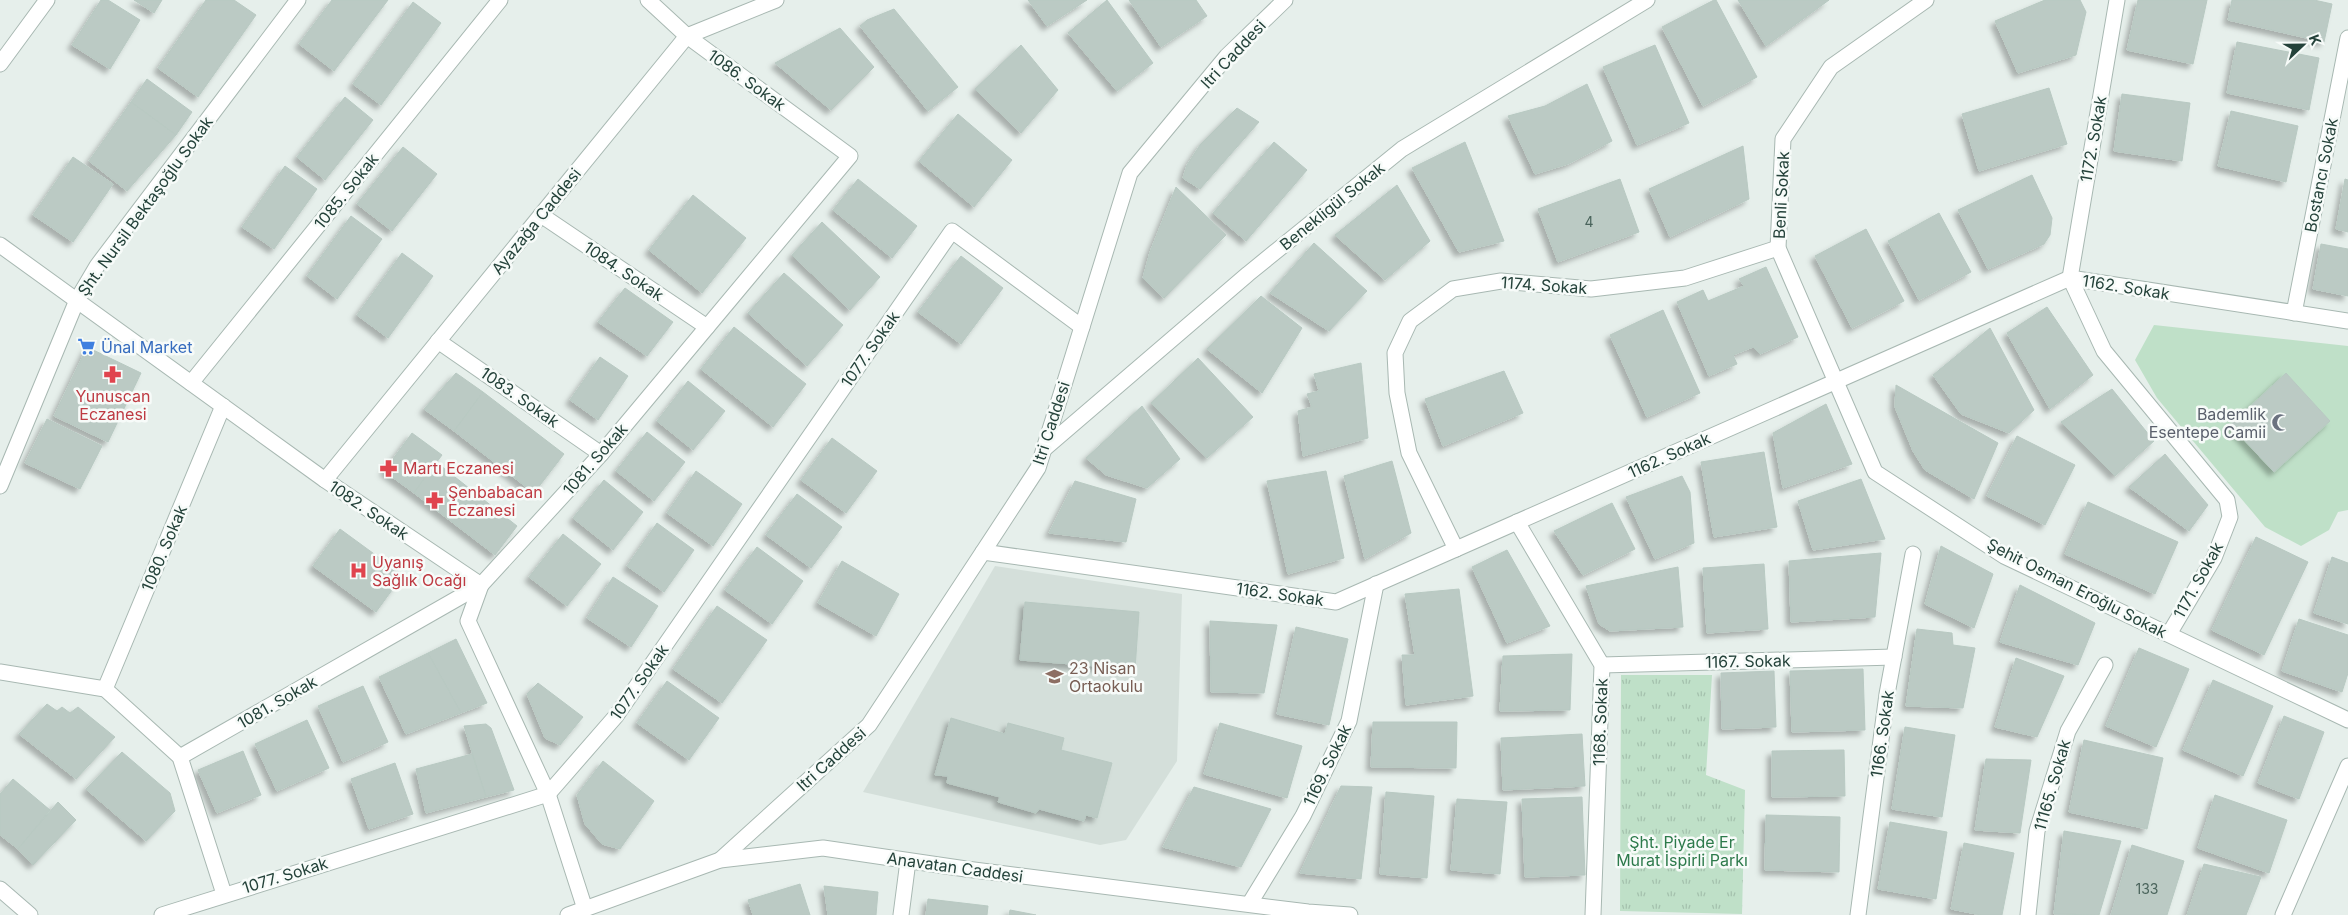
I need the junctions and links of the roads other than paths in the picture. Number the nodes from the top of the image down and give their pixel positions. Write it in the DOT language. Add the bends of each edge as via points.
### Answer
graph roads {
  1 [pos="47,0"];
  2 [pos="298,0"];
  3 [pos="500,0"];
  4 [pos="648,0"];
  5 [pos="776,0"];
  6 [pos="1285,0"];
  7 [pos="1647,0"];
  8 [pos="1926,0"];
  9 [pos="2117,0"];
  10 [pos="687,36"];
  11 [pos="2348,38"];
  12 [pos="2,57"];
  13 [pos="850,156"];
  14 [pos="541,214"];
  15 [pos="0,244"];
  16 [pos="1778,248"];
  17 [pos="2070,278"];
  18 [pos="77,300"];
  19 [pos="2294,313"];
  20 [pos="2348,322"];
  21 [pos="707,327"];
  22 [pos="1082,327"];
  23 [pos="438,341"];
  24 [pos="1836,382"];
  25 [pos="191,383"];
  26 [pos="223,406"];
  27 [pos="1044,449"];
  28 [pos="602,454"];
  29 [pos="325,480"];
  30 [pos="0,486"];
  31 [pos="1517,522"];
  32 [pos="1456,549"];
  33 [pos="983,552"];
  34 [pos="1913,554"];
  35 [pos="1376,584"];
  36 [pos="481,585"];
  37 [pos="2168,634"];
  38 [pos="1894,658"];
  39 [pos="1602,664"];
  40 [pos="2105,665"];
  41 [pos="0,672"];
  42 [pos="105,689"];
  43 [pos="2348,720"];
  44 [pos="180,757"];
  45 [pos="2347,772"];
  46 [pos="548,794"];
  47 [pos="720,860"];
  48 [pos="908,860"];
  49 [pos="0,888"];
  50 [pos="224,894"];
  51 [pos="1250,904"];
  52 [pos="584,909"];
  53 [pos="1308,914"];
  54 [pos="30,915"];
  55 [pos="162,915"];
  56 [pos="568,915"];
  57 [pos="901,915"];
  58 [pos="1350,915"];
  59 [pos="1593,915"];
  60 [pos="1858,915"];
  61 [pos="2028,915"];
  62 [pos="2283,915"];
  1 -- 12 [label="street"];
  2 -- 18 [label="street, Şht. Nursil Bektaşoğlu Sokak" via="97,266"];
  3 -- 25 [label="street, 1085. Sokak"];
  4 -- 10 [label="street, 1086. Sokak"];
  5 -- 10 [label="street, Ayazağa Caddesi"];
  6 -- 22 [label="street, Itri Caddesi" via="1227,56 1130,173"];
  7 -- 27 [label="street, Benekligül Sokak" via="1402,149"];
  8 -- 16 [label="street, Benli Sokak" via="1830,67 1783,139"];
  9 -- 17 [label="street, 1172. Sokak"];
  10 -- 13 [label="street, 1086. Sokak"];
  10 -- 14 [label="street, Ayazağa Caddesi"];
  11 -- 19 [label="street, Bostancı Sokak"];
  13 -- 21 [label="street, 1081. Sokak"];
  14 -- 21 [label="street, 1084. Sokak"];
  14 -- 23 [label="street, Ayazağa Caddesi"];
  15 -- 18 [label="street, 1082. Sokak"];
  16 -- 24 [label="street, Benli Sokak"];
  16 -- 32 [label="street, 1174. Sokak" via="1685,278 1591,289 1502,280 1453,289 1410,321 1395,353 1398,402 1409,453"];
  17 -- 19 [label="street, 1162. Sokak"];
  17 -- 24 [label="street, 1162. Sokak"];
  17 -- 37 [label="street, 1171. Sokak" via="2104,351 2227,500 2230,516 2214,558"];
  18 -- 25 [label="street, 1082. Sokak"];
  18 -- 30 [label="street, Şht. Nursil Bektaşoğlu Sokak"];
  19 -- 20 [label="street, 1162. Sokak"];
  21 -- 28 [label="street, 1081. Sokak"];
  22 -- 27 [label="street, Itri Caddesi"];
  22 -- 46 [label="street, 1077. Sokak" via="952,231 616,716"];
  23 -- 28 [label="street, 1083. Sokak"];
  23 -- 29 [label="street, Ayazağa Caddesi"];
  24 -- 31 [label="street, 1162. Sokak"];
  24 -- 37 [label="street, Şehit Osman Eroğlu Sokak" via="1876,472 2004,556"];
  25 -- 26 [label="street, 1082. Sokak"];
  26 -- 29 [label="street, 1082. Sokak"];
  26 -- 42 [label="street, 1080. Sokak"];
  27 -- 33 [label="street, Itri Caddesi" via="1038,468"];
  28 -- 36 [label="street, 1081. Sokak"];
  29 -- 36 [label="street, 1082. Sokak"];
  31 -- 32 [label="street, 1162. Sokak"];
  31 -- 39 [label="street, 1168. Sokak"];
  32 -- 35 [label="street, 1162. Sokak"];
  33 -- 35 [label="street, 1162. Sokak" via="1336,602"];
  33 -- 47 [label="street, Itri Caddesi" via="869,725"];
  34 -- 38 [label="street, 1166. Sokak"];
  35 -- 51 [label="street, 1169. Sokak" via="1349,721 1303,816"];
  36 -- 44 [label="street, 1081. Sokak"];
  36 -- 46 [label="street" via="468,622"];
  37 -- 43 [label="street, Şehit Osman Eroğlu Sokak"];
  38 -- 39 [label="street, 1167. Sokak"];
  38 -- 60 [label="street, 1166. Sokak"];
  39 -- 59 [label="street, 1168. Sokak"];
  40 -- 61 [label="street, 11165. Sokak" via="2065,740 2038,831"];
  41 -- 42 [label="street"];
  42 -- 44 [label="street"];
  44 -- 50 [label="street"];
  45 -- 62 [label="street"];
  46 -- 50 [label="street, 1077. Sokak"];
  46 -- 52 [label="street"];
  47 -- 48 [label="street, Anavatan Caddesi" via="823,848"];
  47 -- 52 [label="street, Anavatan Caddesi"];
  48 -- 51 [label="street, Anavatan Caddesi"];
  48 -- 57 [label="street"];
  49 -- 54 [label="street"];
  50 -- 55 [label="street, 1077. Sokak"];
  51 -- 53 [label="street, Anavatan Caddesi"];
  52 -- 56 [label="street, Anavatan Caddesi"];
  53 -- 58 [label="street, Anavatan Caddesi"];
}
